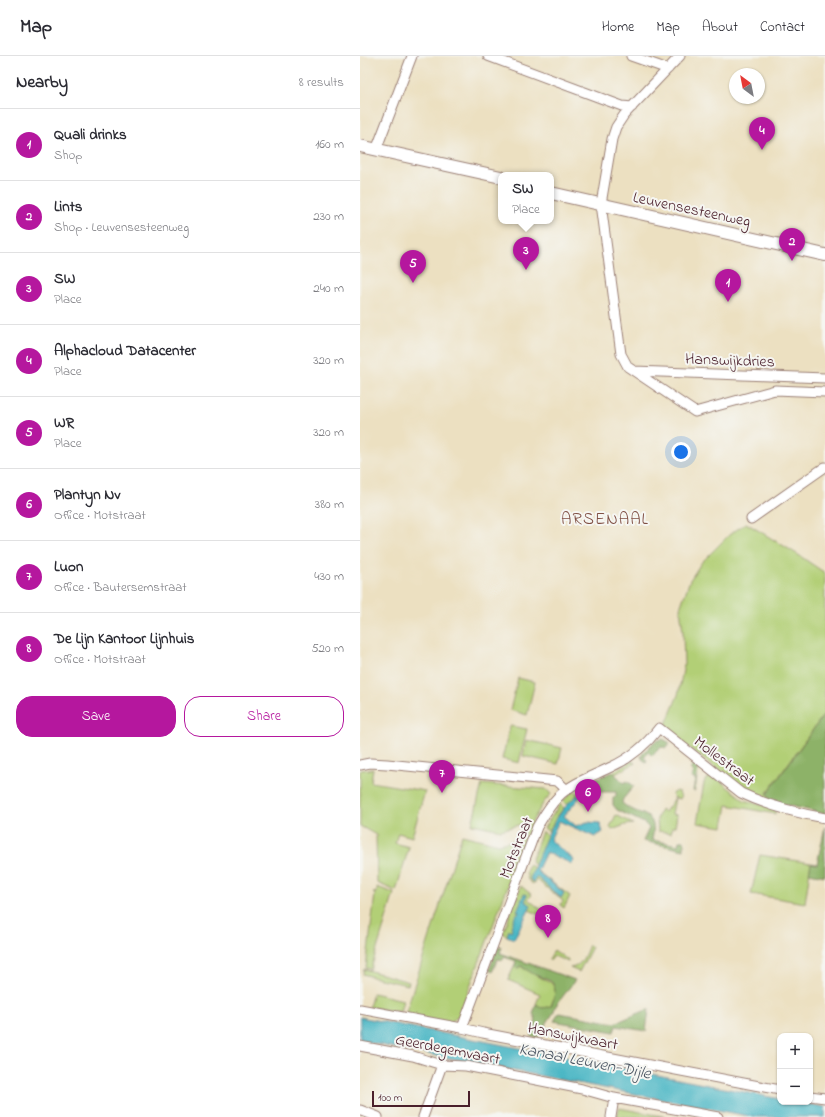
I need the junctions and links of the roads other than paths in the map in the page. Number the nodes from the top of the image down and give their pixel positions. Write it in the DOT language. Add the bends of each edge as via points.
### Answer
graph roads {
  1 [pos="488,56"];
  2 [pos="632,56"];
  3 [pos="680,56"];
  4 [pos="408,57"];
  5 [pos="668,69"];
  6 [pos="632,107"];
  7 [pos="360,146"];
  8 [pos="376,150"];
  9 [pos="402,156"];
  10 [pos="498,176"];
  11 [pos="498,183"];
  12 [pos="554,194"];
  13 [pos="601,204"];
  14 [pos="825,255"];
  15 [pos="634,371"];
  16 [pos="825,378"];
  17 [pos="825,392"];
  18 [pos="825,467"];
  19 [pos="751,519"];
  20 [pos="659,728"];
  21 [pos="360,765"];
  22 [pos="567,790"];
  23 [pos="825,818"];
  24 [pos="360,1009"];
  25 [pos="462,1028"];
  26 [pos="360,1046"];
  27 [pos="442,1065"];
  28 [pos="777,1089"];
  29 [pos="813,1096"];
  30 [pos="614,1098"];
  31 [pos="825,1098"];
  32 [pos="360,1110"];
  33 [pos="378,1117"];
  34 [pos="423,1117"];
  35 [pos="610,1117"];
  36 [pos="718,1117"];
  1 -- 6 [label="street" via="622,106"];
  2 -- 5 [label="street"];
  3 -- 5 [label="street, Hanswijkdries"];
  4 -- 8 [label="street"];
  5 -- 6 [label="street, Hanswijkdries"];
  6 -- 13 [label="street, Hanswijkdries" via="615,130"];
  7 -- 8 [label="main road"];
  8 -- 9 [label="main road"];
  9 -- 10 [label="main road"];
  9 -- 11 [label="main road" via="420,164"];
  12 -- 13 [label="main road, Leuvensesteenweg"];
  13 -- 14 [label="main road, Leuvensesteenweg"];
  13 -- 15 [label="street, Hanswijkdries" via="621,354 628,368"];
  15 -- 16 [label="street, Hanswijkdries"];
  15 -- 17 [label="street, Hanswijkdries" via="694,412 776,390"];
  18 -- 19 [label="street"];
  20 -- 22 [label="street, Motstraat" via="648,742 633,754"];
  20 -- 23 [label="street, Mollestraat" via="741,793 755,800"];
  21 -- 22 [label="street" via="387,764 557,781"];
  22 -- 25 [label="street, Motstraat" via="546,811 537,827"];
  24 -- 25 [label="street, Hanswijkvaart"];
  25 -- 28 [label="street, Hanswijkvaart"];
  26 -- 27 [label="street, Geerdegemvaart" via="413,1056"];
  27 -- 30 [label="street, Geerdegemvaart" via="466,1066 582,1089"];
  27 -- 34 [label="street"];
  29 -- 31 [label="street"];
  30 -- 35 [label="street"];
  30 -- 36 [label="street, Geerdegemvaart"];
  32 -- 33 [label="street"];
}
